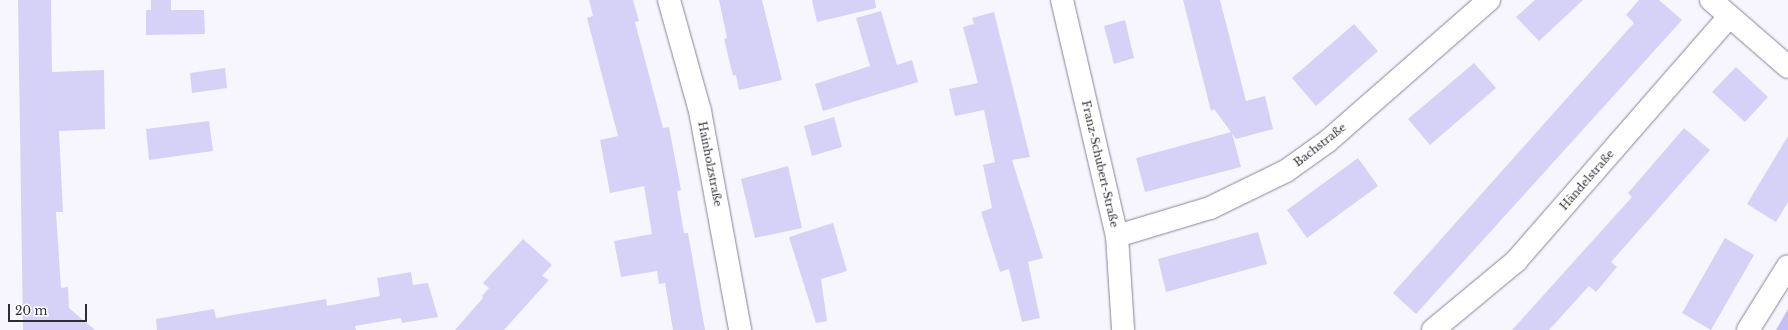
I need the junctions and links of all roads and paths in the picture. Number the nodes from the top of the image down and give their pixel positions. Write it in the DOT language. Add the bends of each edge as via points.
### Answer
graph roads {
  1 [pos="669,0"];
  2 [pos="1062,0"];
  3 [pos="1489,0"];
  4 [pos="1711,0"];
  5 [pos="1729,18"];
  6 [pos="1788,67"];
  7 [pos="1117,236"];
  8 [pos="1788,266"];
  9 [pos="740,330"];
  10 [pos="1123,330"];
  11 [pos="1433,330"];
  12 [pos="1748,330"];
  1 -- 9 [label="street, Hainholzstraße" via="700,111"];
  2 -- 7 [label="street, Franz-Schubert-Straße"];
  3 -- 7 [label="street, Bachstraße" via="1328,141 1286,171 1210,208"];
  4 -- 5 [label="street"];
  5 -- 6 [label="street"];
  5 -- 11 [label="street, Händelstraße" via="1516,261"];
  7 -- 10 [label="street, Franz-Schubert-Straße"];
  8 -- 12 [label="street"];
}
